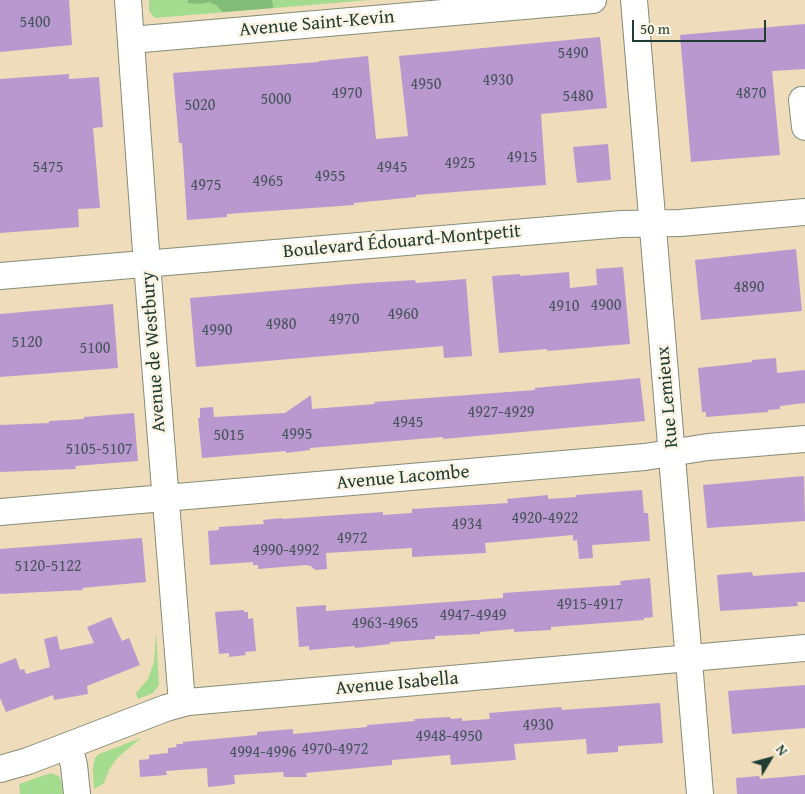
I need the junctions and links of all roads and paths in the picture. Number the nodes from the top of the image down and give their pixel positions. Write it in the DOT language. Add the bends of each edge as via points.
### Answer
graph roads {
  1 [pos="128,0"];
  2 [pos="593,0"];
  3 [pos="634,0"];
  4 [pos="131,40"];
  5 [pos="802,100"];
  6 [pos="805,127"];
  7 [pos="805,212"];
  8 [pos="653,223"];
  9 [pos="147,263"];
  10 [pos="0,276"];
  11 [pos="805,439"];
  12 [pos="672,453"];
  13 [pos="165,498"];
  14 [pos="0,512"];
  15 [pos="805,648"];
  16 [pos="689,659"];
  17 [pos="182,703"];
  18 [pos="69,746"];
  19 [pos="0,769"];
  20 [pos="77,794"];
  21 [pos="700,794"];
  1 -- 4 [label="street, Avenue de Westbury"];
  2 -- 4 [label="street, Avenue Saint-Kevin"];
  3 -- 8 [label="street, Rue Lemieux"];
  4 -- 9 [label="street, Avenue de Westbury"];
  5 -- 6 [label="street"];
  7 -- 8 [label="street, Boulevard Édouard-Montpetit"];
  8 -- 9 [label="street, Boulevard Édouard-Montpetit"];
  8 -- 12 [label="street, Rue Lemieux"];
  9 -- 10 [label="street, Boulevard Édouard-Montpetit"];
  9 -- 13 [label="street, Avenue de Westbury"];
  11 -- 12 [label="street, Avenue Lacombe"];
  12 -- 13 [label="street, Avenue Lacombe" via="645,458"];
  12 -- 16 [label="street, Rue Lemieux"];
  13 -- 14 [label="street, Avenue Lacombe"];
  13 -- 17 [label="street, Avenue de Westbury"];
  15 -- 16 [label="street, Avenue Isabella"];
  16 -- 17 [label="street, Avenue Isabella"];
  16 -- 21 [label="street, Rue Lemieux"];
  17 -- 18 [label="street, Avenue Isabella"];
  18 -- 19 [label="street, Avenue Isabella"];
  18 -- 20 [label="street"];
}
